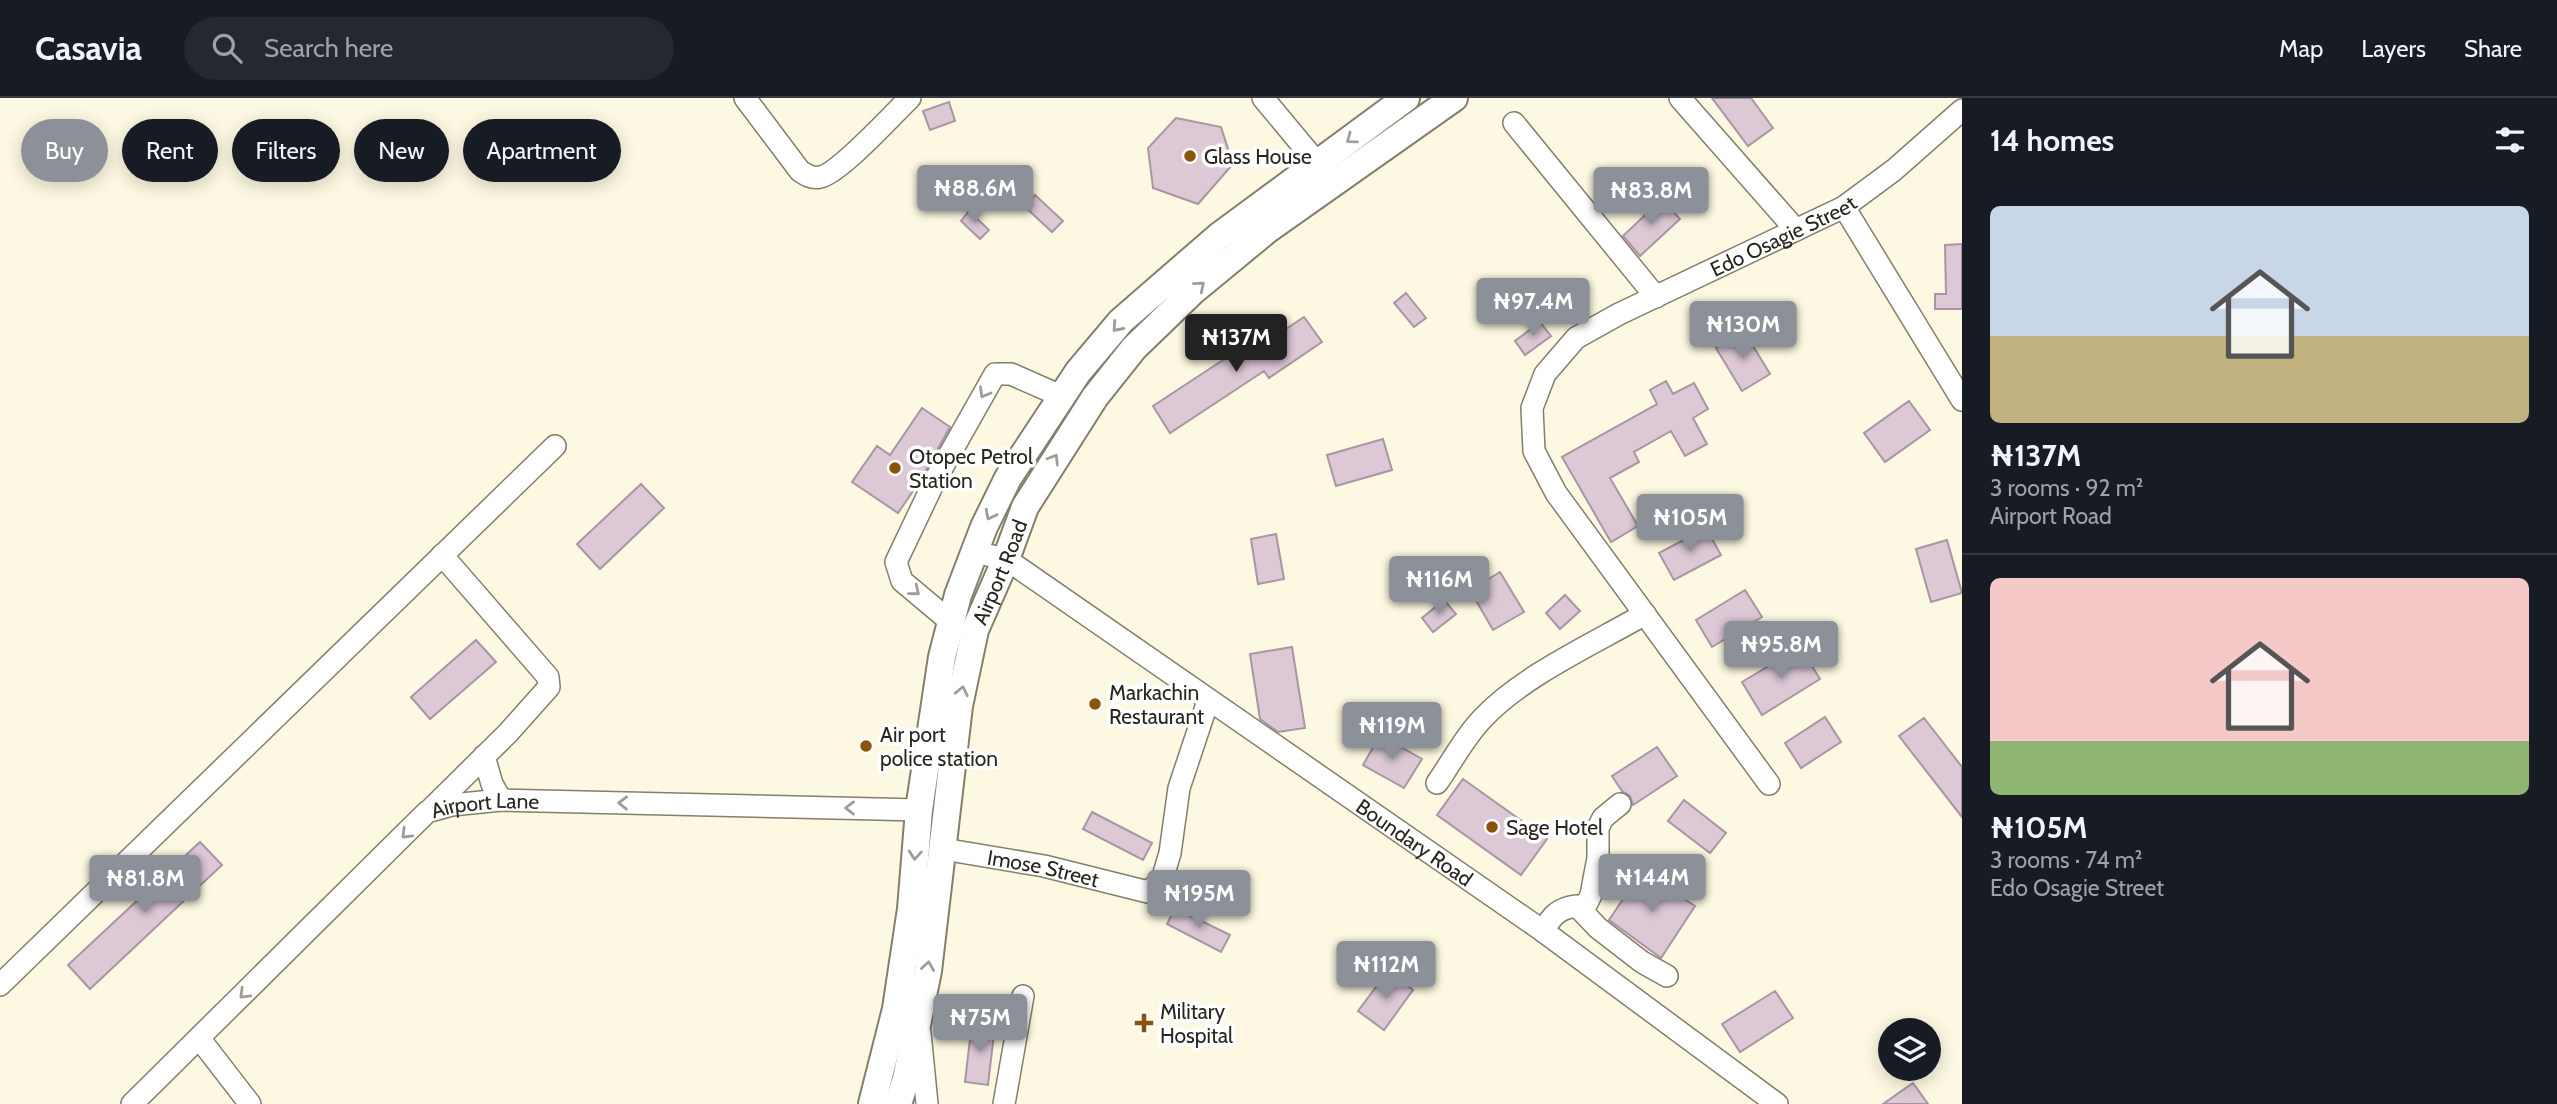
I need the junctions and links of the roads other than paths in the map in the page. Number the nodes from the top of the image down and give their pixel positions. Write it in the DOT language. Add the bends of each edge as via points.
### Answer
graph roads {
  1 [pos="745,98"];
  2 [pos="910,98"];
  3 [pos="1263,98"];
  4 [pos="1406,98"];
  5 [pos="1454,98"];
  6 [pos="1680,98"];
  7 [pos="1962,110"];
  8 [pos="1514,123"];
  9 [pos="1318,164"];
  10 [pos="1844,207"];
  11 [pos="1796,230"];
  12 [pos="1656,297"];
  13 [pos="1061,396"];
  14 [pos="1962,400"];
  15 [pos="555,446"];
  16 [pos="974,552"];
  17 [pos="442,555"];
  18 [pos="1006,559"];
  19 [pos="1645,614"];
  20 [pos="951,622"];
  21 [pos="1208,701"];
  22 [pos="484,756"];
  23 [pos="1437,783"];
  24 [pos="1769,784"];
  25 [pos="501,800"];
  26 [pos="1620,804"];
  27 [pos="919,810"];
  28 [pos="427,813"];
  29 [pos="943,849"];
  30 [pos="1583,911"];
  31 [pos="1543,931"];
  32 [pos="1667,976"];
  33 [pos="0,985"];
  34 [pos="1023,996"];
  35 [pos="907,1013"];
  36 [pos="199,1038"];
  37 [pos="132,1104"];
  38 [pos="250,1104"];
  39 [pos="872,1104"];
  40 [pos="898,1104"];
  41 [pos="927,1104"];
  42 [pos="1004,1104"];
  43 [pos="1777,1104"];
  1 -- 2 [label="street" via="800,171 811,177 838,168"];
  3 -- 9 [label="street"];
  4 -- 9 [label="main road, Airport Road, one-way"];
  18 -- 5 [label="main road, Airport Road, one-way" via="1025,507 1056,454 1134,348 1267,230"];
  6 -- 11 [label="street"];
  7 -- 10 [label="street, Edo Osagie Street"];
  8 -- 12 [label="street"];
  9 -- 13 [label="main road, Airport Road, one-way" via="1156,288 1121,321"];
  10 -- 11 [label="street, Edo Osagie Street"];
  10 -- 14 [label="street"];
  11 -- 12 [label="street, Edo Osagie Street"];
  12 -- 19 [label="street, Edo Osagie Street" via="1576,338 1545,374 1532,408 1534,451 1556,493"];
  13 -- 16 [label="main road, Airport Road, one-way" via="1008,478"];
  13 -- 20 [label="street, one-way" via="1012,374 995,374 934,482 896,562 902,581"];
  15 -- 17 [label="street"];
  16 -- 18 [label="street, Boundary Road"];
  16 -- 20 [label="main road, Airport Road"];
  17 -- 22 [label="street" via="548,677 549,687"];
  17 -- 33 [label="street"];
  18 -- 21 [label="street, Boundary Road"];
  29 -- 18 [label="main road, Airport Road, one-way" via="959,706 975,630"];
  19 -- 23 [label="street" via="1500,701"];
  19 -- 24 [label="street, Edo Osagie Street"];
  20 -- 27 [label="main road, Airport Road"];
  21 -- 29 [label="street, Imose Street" via="1179,788 1162,880 1148,892 1044,866"];
  21 -- 31 [label="street, Boundary Road"];
  22 -- 25 [label="street"];
  22 -- 28 [label="street"];
  27 -- 25 [label="street, Airport Lane, one-way"];
  25 -- 28 [label="street, Airport Lane" via="452,805"];
  26 -- 30 [label="street" via="1598,828 1598,858"];
  27 -- 35 [label="main road, Airport Road, one-way"];
  28 -- 36 [label="street, Airport Lane, one-way"];
  35 -- 29 [label="main road, Airport Road, one-way" via="928,971"];
  30 -- 31 [label="street" via="1577,906 1554,912"];
  30 -- 32 [label="street" via="1633,956"];
  31 -- 43 [label="street, Boundary Road"];
  34 -- 42 [label="street"];
  35 -- 39 [label="main road, Airport Road"];
  35 -- 40 [label="main road, Airport Road" via="906,1079"];
  35 -- 41 [label="street"];
  36 -- 37 [label="street, Airport Lane"];
  36 -- 38 [label="street"];
}
